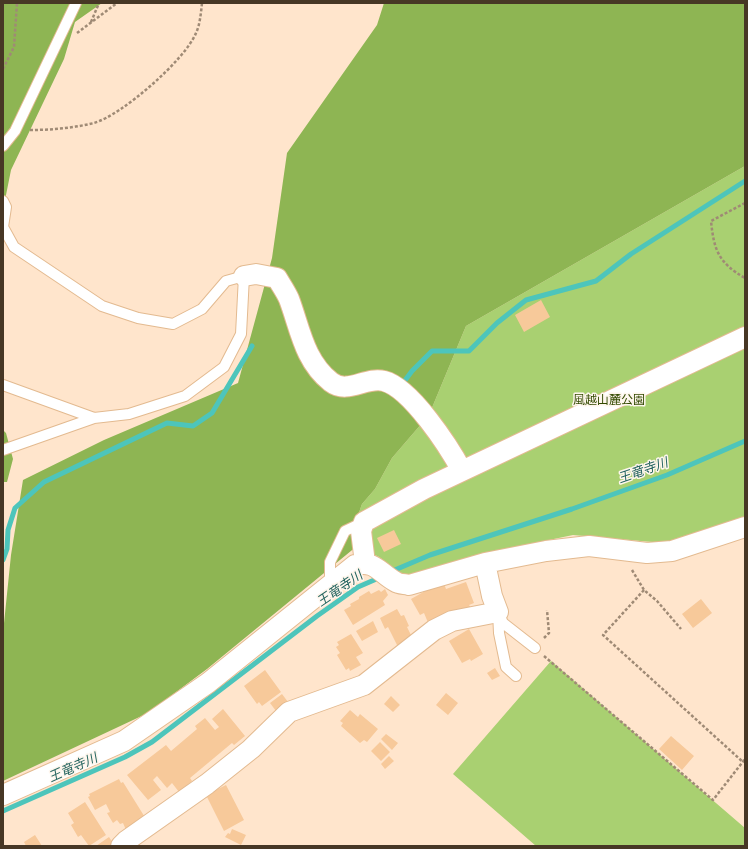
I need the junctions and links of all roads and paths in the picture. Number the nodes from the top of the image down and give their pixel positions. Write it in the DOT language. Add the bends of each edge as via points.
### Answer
graph roads {
  1 [pos="16,3"];
  2 [pos="76,3"];
  3 [pos="99,3"];
  4 [pos="116,3"];
  5 [pos="202,3"];
  6 [pos="90,23"];
  7 [pos="53,51"];
  8 [pos="3,69"];
  9 [pos="15,130"];
  10 [pos="3,146"];
  11 [pos="3,201"];
  12 [pos="745,203"];
  13 [pos="244,276"];
  14 [pos="745,278"];
  15 [pos="745,337"];
  16 [pos="3,385"];
  17 [pos="94,418"];
  18 [pos="3,450"];
  19 [pos="462,471"];
  20 [pos="364,522"];
  21 [pos="745,527"];
  22 [pos="615,549"];
  23 [pos="485,563"];
  24 [pos="369,564"];
  25 [pos="330,585"];
  26 [pos="644,590"];
  27 [pos="547,610"];
  28 [pos="498,612"];
  29 [pos="681,629"];
  30 [pos="548,633"];
  31 [pos="536,648"];
  32 [pos="516,676"];
  33 [pos="744,760"];
  34 [pos="3,795"];
  35 [pos="121,846"];
  1 -- 8 [label="path" via="14,47"];
  2 -- 7 [label="lane"];
  3 -- 6 [label="path"];
  4 -- 6 [label="path"];
  5 -- 9 [label="path" via="196,33 172,67 120,111 95,122 48,130"];
  6 -- 7 [label="path"];
  7 -- 9 [label="lane"];
  9 -- 10 [label="lane"];
  11 -- 13 [label="lane" via="6,207 3,227 14,247 102,306 138,318 173,324 202,310 226,281"];
  12 -- 14 [label="path" via="711,221 713,239 720,259 731,270"];
  13 -- 17 [label="lane" via="241,334 224,367 185,396 129,414"];
  13 -- 19 [label="street" via="256,274 276,278 289,298 309,355 325,377 333,383 350,387 383,380 394,386 409,398 440,433"];
  15 -- 19 [label="street"];
  16 -- 17 [label="lane"];
  17 -- 18 [label="lane"];
  19 -- 20 [label="street"];
  20 -- 24 [label="street" via="361,531"];
  20 -- 25 [label="lane" via="345,531 330,562"];
  21 -- 22 [label="street" via="672,551 647,553"];
  22 -- 23 [label="street" via="588,546 547,558"];
  22 -- 26 [label="path"];
  23 -- 24 [label="street" via="409,585 396,582"];
  23 -- 28 [label="street"];
  24 -- 25 [label="street" via="355,565"];
  25 -- 34 [label="street" via="208,683 124,741"];
  26 -- 29 [label="path"];
  26 -- 33 [label="path" via="603,635"];
  27 -- 30 [label="path"];
  28 -- 31 [label="lane" via="503,622"];
  28 -- 32 [label="lane" via="499,633 506,667"];
  28 -- 35 [label="street" via="452,622 434,630 364,685 289,712 251,749"];
  31 -- 33 [label="path" via="713,800"];
}
